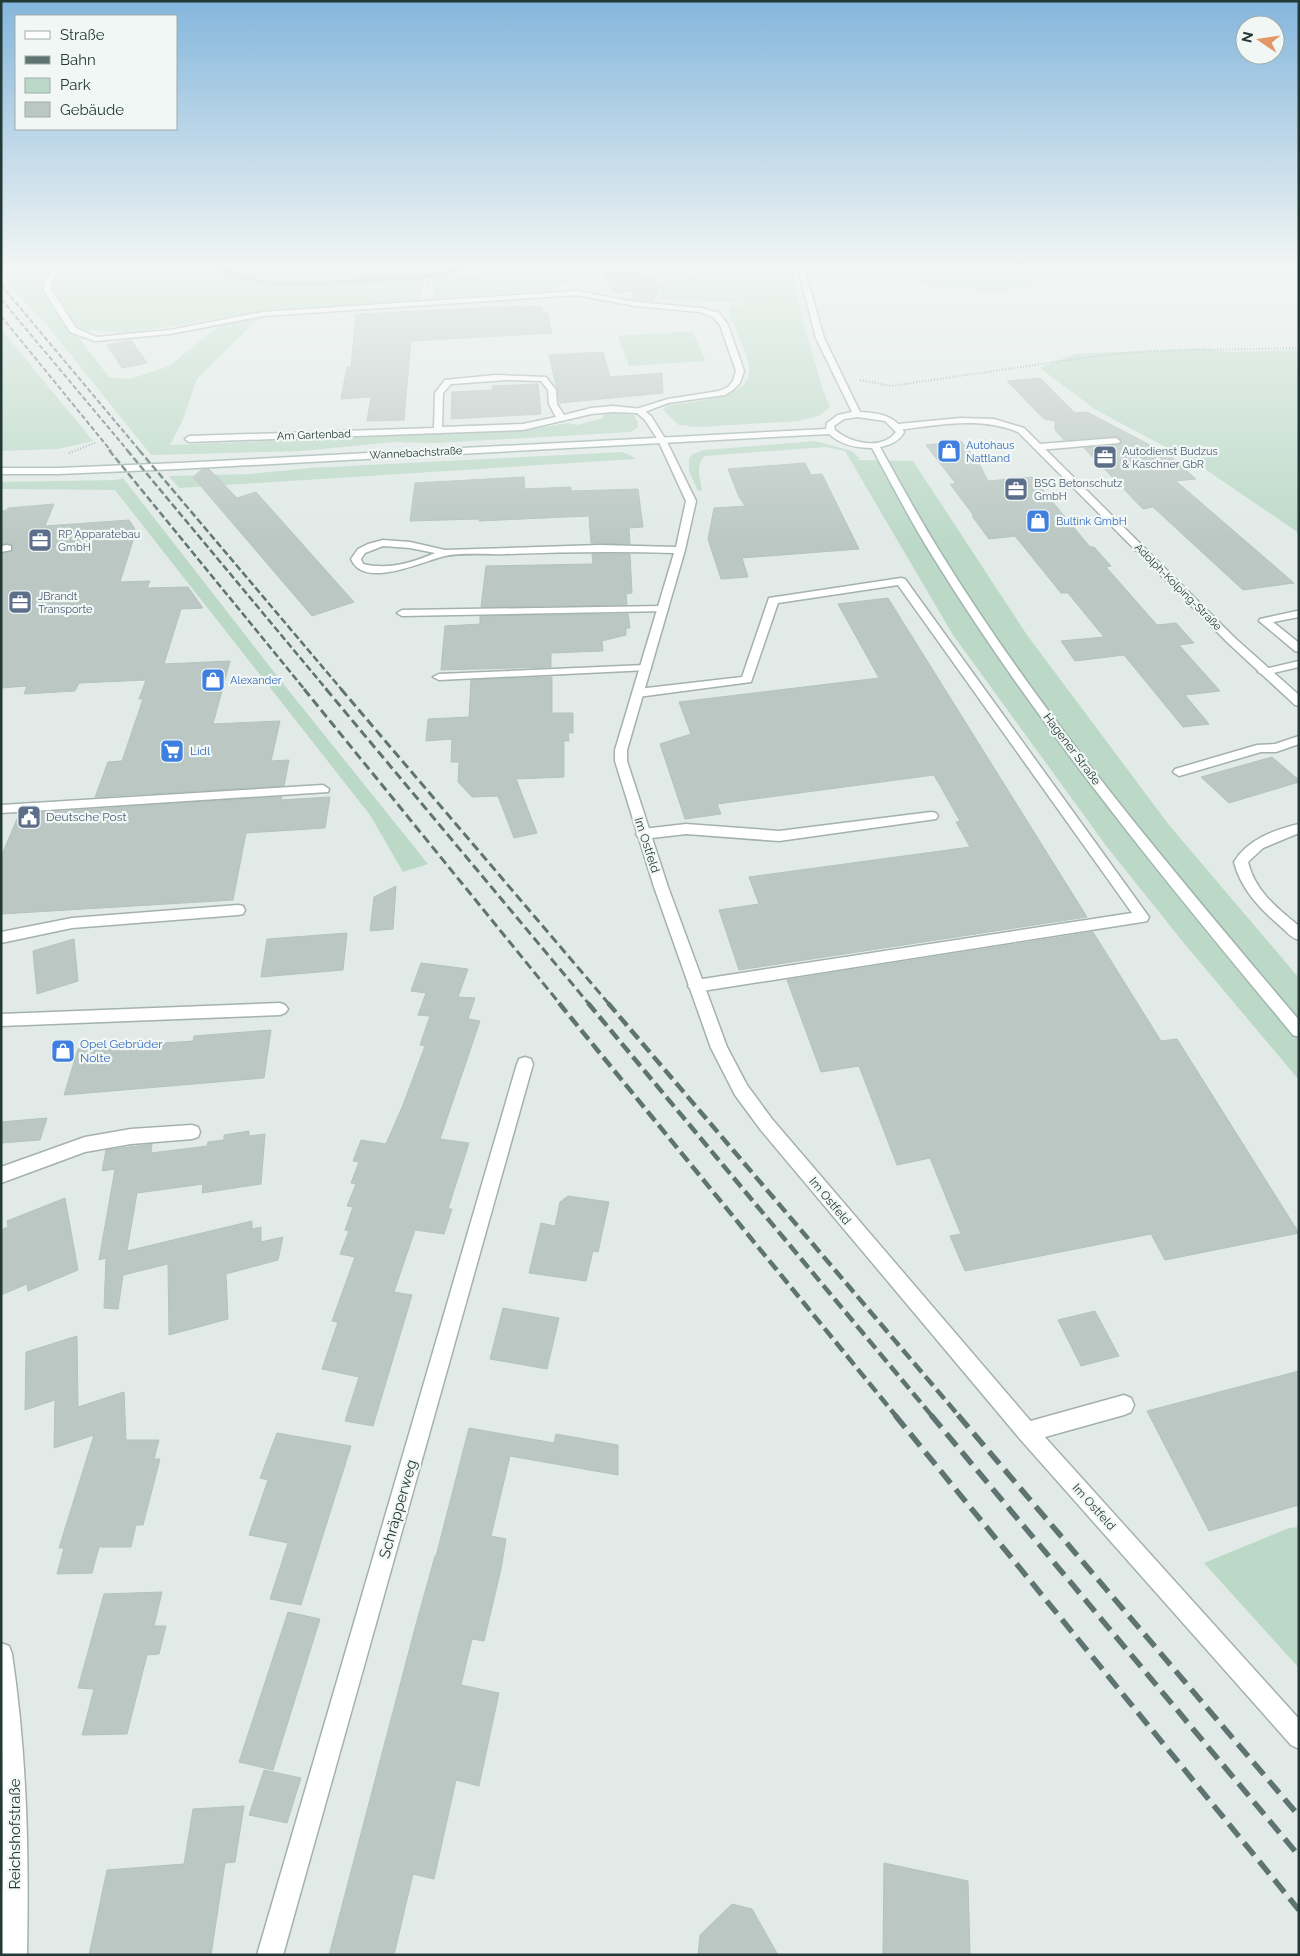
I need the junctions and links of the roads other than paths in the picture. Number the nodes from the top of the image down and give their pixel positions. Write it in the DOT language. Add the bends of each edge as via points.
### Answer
graph roads {
  1 [pos="736,359"];
  2 [pos="830,359"];
  3 [pos="639,411"];
  4 [pos="857,414"];
  5 [pos="562,419"];
  6 [pos="898,427"];
  7 [pos="438,431"];
  8 [pos="831,431"];
  9 [pos="189,440"];
  10 [pos="662,440"];
  11 [pos="1116,441"];
  12 [pos="875,445"];
  13 [pos="1038,447"];
  14 [pos="1,471"];
  15 [pos="680,550"];
  16 [pos="444,553"];
  17 [pos="663,609"];
  18 [pos="402,612"];
  19 [pos="1298,614"];
  20 [pos="1299,650"];
  21 [pos="1299,664"];
  22 [pos="645,668"];
  23 [pos="1264,672"];
  24 [pos="439,677"];
  25 [pos="638,693"];
  26 [pos="1299,702"];
  27 [pos="1299,740"];
  28 [pos="1179,772"];
  29 [pos="323,789"];
  30 [pos="1,809"];
  31 [pos="931,816"];
  32 [pos="1299,828"];
  33 [pos="643,834"];
  34 [pos="238,910"];
  35 [pos="1299,936"];
  36 [pos="1,938"];
  37 [pos="696,986"];
  38 [pos="280,1008"];
  39 [pos="1,1020"];
  40 [pos="1299,1031"];
  41 [pos="525,1064"];
  42 [pos="192,1132"];
  43 [pos="1,1175"];
  44 [pos="1124,1405"];
  45 [pos="1027,1432"];
  46 [pos="1,1654"];
  47 [pos="1299,1737"];
  48 [pos="14,1955"];
  49 [pos="270,1955"];
  1 -- 3 [label="street" via="739,379 731,388 718,394 668,400"];
  2 -- 4 [label="street"];
  3 -- 5 [label="street, Am Gartenbad" via="591,411"];
  3 -- 10 [label="street" via="648,418"];
  4 -- 6 [label="street" via="886,419"];
  4 -- 8 [label="street" via="836,419 830,424"];
  5 -- 7 [label="street, Am Gartenbad" via="523,428"];
  5 -- 7 [label="street" via="553,404 552,390 543,379 470,379 448,382 439,393"];
  6 -- 12 [label="street" via="900,432 893,440"];
  6 -- 13 [label="street, Adolph-Kolping-Straße" via="1003,422 1021,430"];
  7 -- 9 [label="street, Am Gartenbad"];
  8 -- 10 [label="street, Wannebachstraße"];
  8 -- 12 [label="street" via="848,442"];
  10 -- 14 [label="street, Wannebachstraße" via="178,466"];
  10 -- 15 [label="street, Im Ostfeld" via="691,501"];
  11 -- 13 [label="street"];
  12 -- 40 [label="street, Hagener Straße" via="937,555 992,640 1075,756"];
  13 -- 23 [label="street, Adolph-Kolping-Straße"];
  15 -- 16 [label="street" via="600,548"];
  15 -- 17 [label="street, Im Ostfeld"];
  16 -- 16 [label="street" via="389,543 362,549 356,558 359,566 381,570 426,561"];
  17 -- 18 [label="street"];
  17 -- 22 [label="street, Im Ostfeld"];
  19 -- 20 [label="street" via="1264,621"];
  21 -- 23 [label="street"];
  22 -- 24 [label="street"];
  22 -- 25 [label="street, Im Ostfeld"];
  23 -- 26 [label="street, Adolph-Kolping-Straße"];
  25 -- 33 [label="street, Im Ostfeld" via="620,761"];
  25 -- 37 [label="street" via="747,680 772,600 901,581 1142,917"];
  27 -- 28 [label="street"];
  29 -- 30 [label="street"];
  31 -- 33 [label="street" via="778,836 686,829"];
  32 -- 35 [label="street" via="1255,846 1241,862 1246,881"];
  33 -- 37 [label="street, Im Ostfeld"];
  34 -- 36 [label="street" via="72,923"];
  37 -- 45 [label="street, Im Ostfeld" via="719,1048 741,1090 766,1124"];
  38 -- 39 [label="street"];
  41 -- 49 [label="street, Schräpperweg"];
  42 -- 43 [label="street" via="94,1143"];
  44 -- 45 [label="street"];
  45 -- 47 [label="street, Im Ostfeld"];
  46 -- 48 [label="street, Reichshofstraße" via="15,1777 17,1869"];
}
